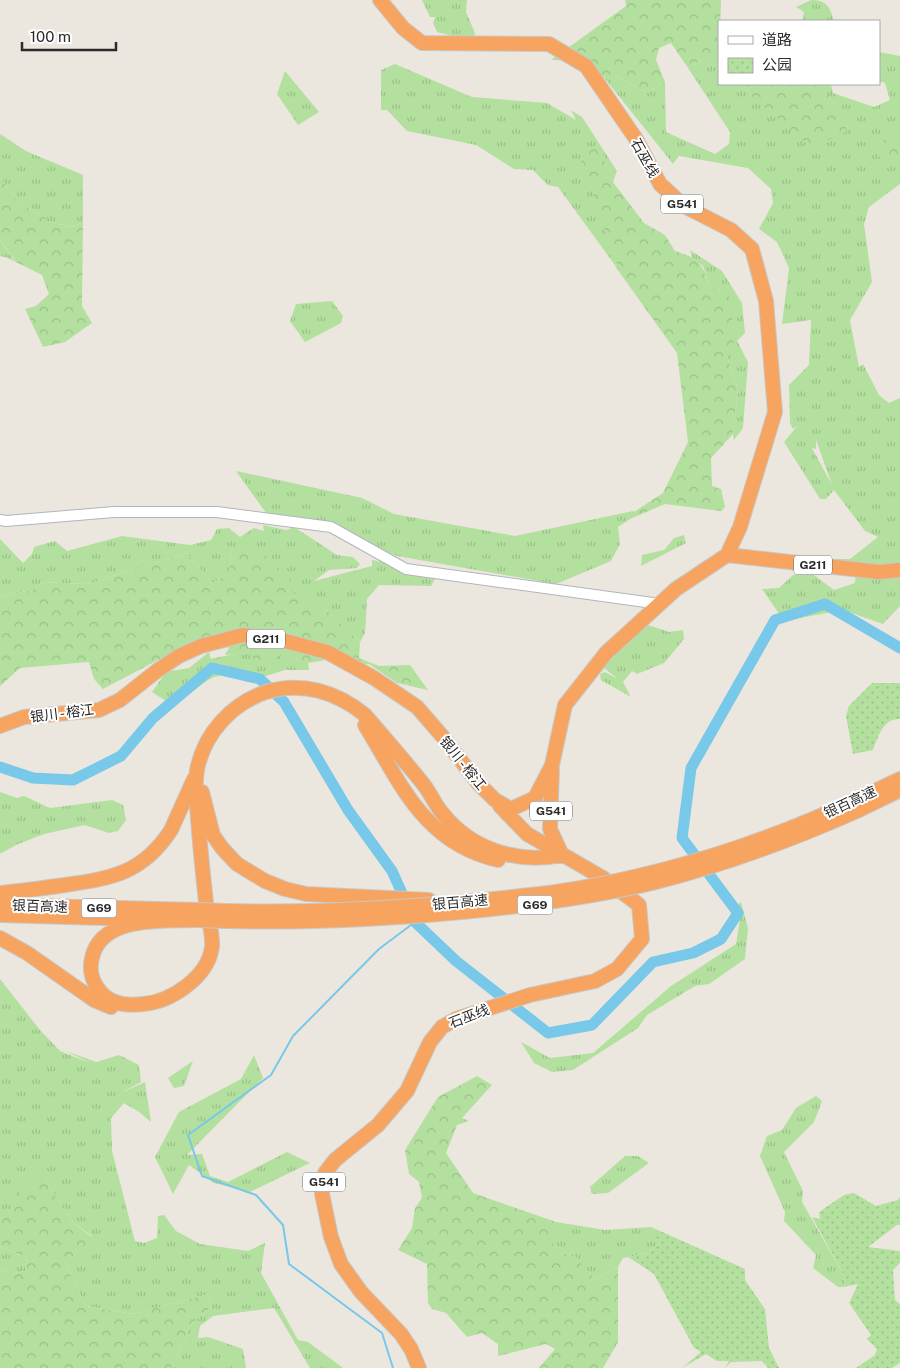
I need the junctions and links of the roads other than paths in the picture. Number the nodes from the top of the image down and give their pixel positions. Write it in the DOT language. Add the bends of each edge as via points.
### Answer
graph roads {
  1 [pos="380,0"];
  2 [pos="0,520"];
  3 [pos="727,555"];
  4 [pos="900,570"];
  5 [pos="660,604"];
  6 [pos="290,691"];
  7 [pos="244,706"];
  8 [pos="0,726"];
  9 [pos="552,765"];
  10 [pos="197,771"];
  11 [pos="900,779"];
  12 [pos="201,789"];
  13 [pos="900,790"];
  14 [pos="495,800"];
  15 [pos="858,804"];
  16 [pos="562,856"];
  17 [pos="0,893"];
  18 [pos="463,902"];
  19 [pos="0,905"];
  20 [pos="0,915"];
  21 [pos="198,915"];
  22 [pos="0,938"];
  23 [pos="419,1368"];
  1 -- 3 [label="highway, 石巫线 / G541" via="403,28 422,43 549,44 586,66 636,139 660,184 684,206 731,230 752,249 766,302 775,412 740,526"];
  2 -- 5 [label="street" via="114,512 217,512 331,527 406,569"];
  3 -- 4 [label="highway, G211" via="879,572"];
  3 -- 5 [label="highway, 银川 - 榕江 / G211" via="676,589"];
  5 -- 9 [label="highway, 银川 - 榕江 / G211" via="606,653 566,705"];
  6 -- 7 [label="highway" via="270,691"];
  6 -- 16 [label="highway" via="320,691 357,708 426,787 450,822 467,836 504,854 523,858"];
  6 -- 16 [label="highway" via="328,699 361,719 423,816 456,844 497,860 541,861"];
  7 -- 10 [label="highway" via="226,716 214,730"];
  7 -- 12 [label="highway" via="214,741 204,764"];
  8 -- 14 [label="highway, 银川 - 榕江 / G211" via="24,717 99,710 120,700 179,656 201,646 243,635 284,641 327,652 374,678 416,707"];
  9 -- 14 [label="highway, 银川 - 榕江 / G211" via="535,798 512,809"];
  9 -- 16 [label="highway, G541" via="550,829"];
  10 -- 17 [label="highway" via="171,830 154,852 139,864 100,880"];
  10 -- 21 [label="highway" via="200,851 212,947 206,961 187,986 159,1001 119,1003 99,990 91,965 95,949 105,936 136,922"];
  11 -- 15 [label="highway, 银百高速 / G69"];
  12 -- 18 [label="highway, bridge" via="214,835 222,848 238,864 265,881 311,894"];
  12 -- 22 [label="highway" via="218,947 202,978 184,995 152,1009 110,1007 94,1000"];
  13 -- 15 [label="highway, 银百高速 / G69"];
  14 -- 16 [label="highway" via="527,834"];
  15 -- 18 [label="highway, 银百高速 / G69, bridge" via="679,866 572,889"];
  15 -- 21 [label="highway, 银百高速 / G69, bridge" via="801,835 712,866 589,896 383,919 306,922"];
  16 -- 23 [label="highway, 石巫线 / G541" via="602,878 640,905 642,939 617,969 595,981 530,994 456,1019 442,1027 430,1042 406,1091 395,1105 378,1125 325,1172 322,1194 331,1237 341,1264 401,1334 412,1349"];
  18 -- 21 [label="highway, 银百高速 / G69, bridge" via="342,911"];
  19 -- 21 [label="highway, 银百高速 / G69"];
  20 -- 21 [label="highway, 银百高速 / G69"];
}
